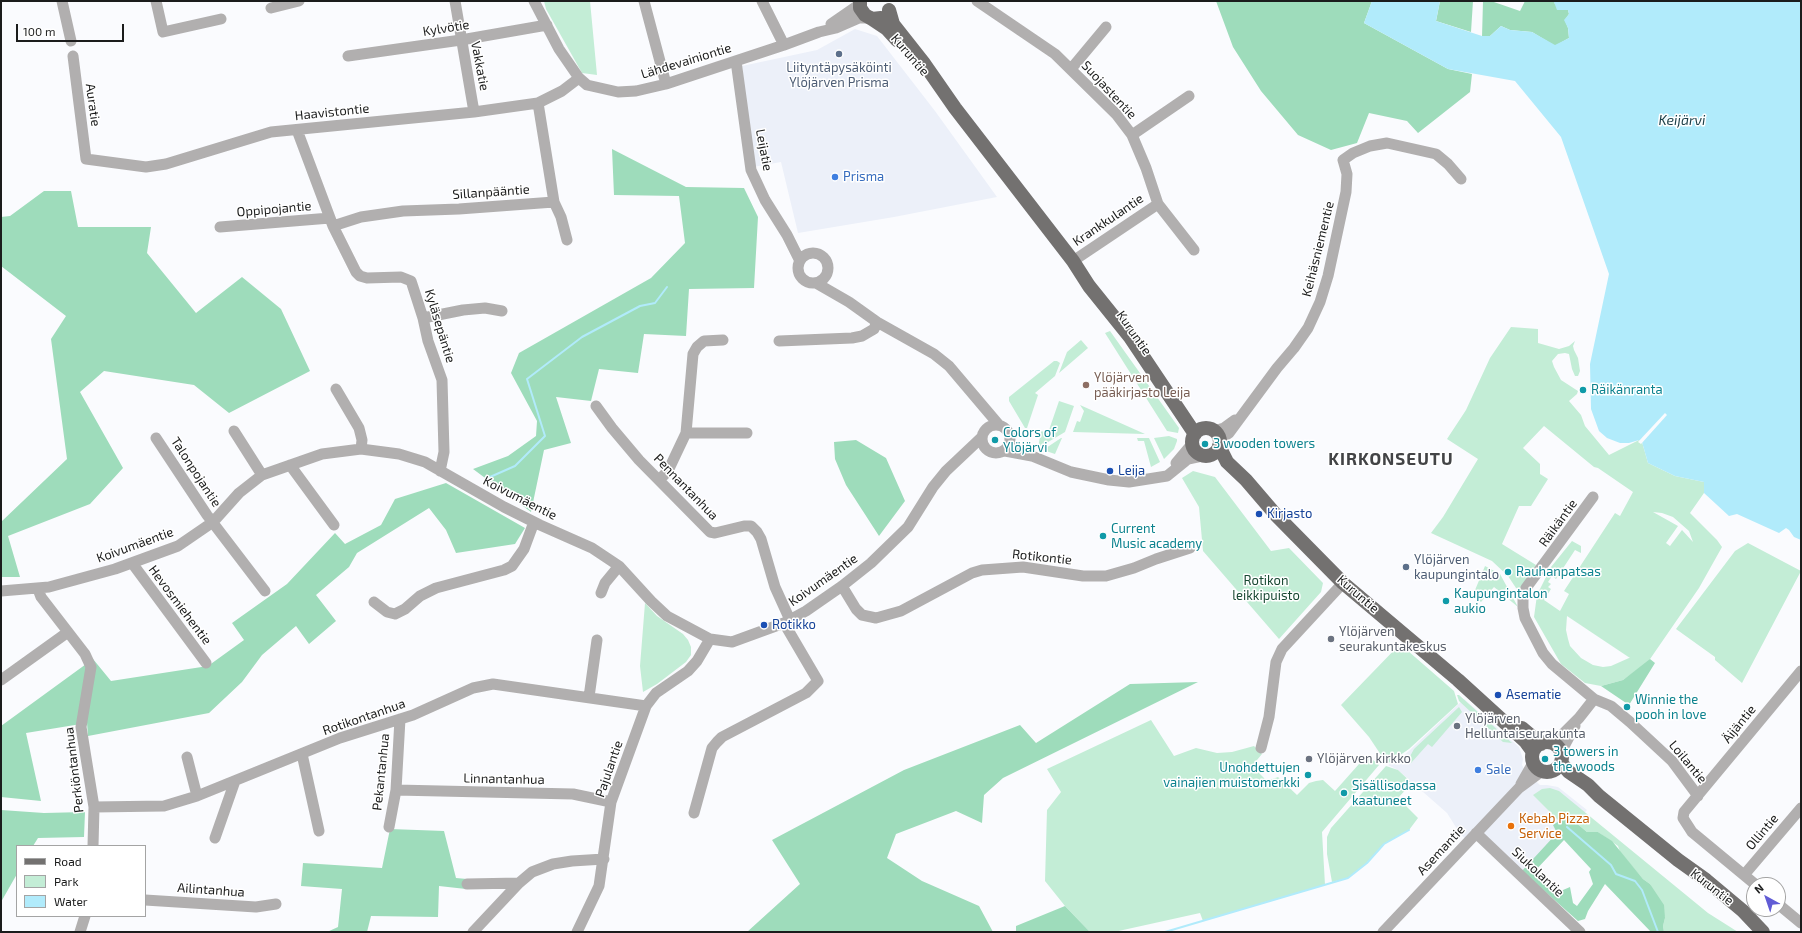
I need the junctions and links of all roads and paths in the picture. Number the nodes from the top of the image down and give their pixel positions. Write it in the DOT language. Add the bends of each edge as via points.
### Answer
graph roads {
  1 [pos="62,1"];
  2 [pos="156,1"];
  3 [pos="299,1"];
  4 [pos="455,1"];
  5 [pos="534,1"];
  6 [pos="644,1"];
  7 [pos="762,1"];
  8 [pos="860,2"];
  9 [pos="984,3"];
  10 [pos="891,4"];
  11 [pos="271,8"];
  12 [pos="871,18"];
  13 [pos="221,19"];
  14 [pos="547,26"];
  15 [pos="1106,27"];
  16 [pos="819,32"];
  17 [pos="461,40"];
  18 [pos="70,41"];
  19 [pos="784,45"];
  20 [pos="73,56"];
  21 [pos="348,56"];
  22 [pos="736,61"];
  23 [pos="1071,70"];
  24 [pos="579,78"];
  25 [pos="666,84"];
  26 [pos="945,95"];
  27 [pos="1190,96"];
  28 [pos="538,103"];
  29 [pos="474,112"];
  30 [pos="297,130"];
  31 [pos="1132,135"];
  32 [pos="86,159"];
  33 [pos="1462,179"];
  34 [pos="554,202"];
  35 [pos="1158,204"];
  36 [pos="331,222"];
  37 [pos="220,228"];
  38 [pos="787,235"];
  39 [pos="568,240"];
  40 [pos="1194,250"];
  41 [pos="814,253"];
  42 [pos="800,261"];
  43 [pos="1073,261"];
  44 [pos="826,276"];
  45 [pos="816,283"];
  46 [pos="848,302"];
  47 [pos="502,311"];
  48 [pos="423,318"];
  49 [pos="877,322"];
  50 [pos="723,340"];
  51 [pos="779,341"];
  52 [pos="336,389"];
  53 [pos="979,400"];
  54 [pos="596,406"];
  55 [pos="999,425"];
  56 [pos="234,431"];
  57 [pos="686,433"];
  58 [pos="747,433"];
  59 [pos="984,433"];
  60 [pos="1207,437"];
  61 [pos="156,438"];
  62 [pos="1011,441"];
  63 [pos="361,449"];
  64 [pos="986,449"];
  65 [pos="1005,451"];
  66 [pos="963,455"];
  67 [pos="1032,456"];
  68 [pos="1205,456"];
  69 [pos="290,465"];
  70 [pos="440,471"];
  71 [pos="262,475"];
  72 [pos="660,479"];
  73 [pos="1151,480"];
  74 [pos="1593,497"];
  75 [pos="1264,502"];
  76 [pos="213,522"];
  77 [pos="534,522"];
  78 [pos="334,525"];
  79 [pos="1190,548"];
  80 [pos="132,563"];
  81 [pos="620,566"];
  82 [pos="1344,583"];
  83 [pos="842,586"];
  84 [pos="38,589"];
  85 [pos="1,591"];
  86 [pos="265,591"];
  87 [pos="601,593"];
  88 [pos="374,602"];
  89 [pos="787,621"];
  90 [pos="68,632"];
  91 [pos="710,639"];
  92 [pos="596,640"];
  93 [pos="206,663"];
  94 [pos="1801,671"];
  95 [pos="1,680"];
  96 [pos="588,697"];
  97 [pos="1594,699"];
  98 [pos="646,706"];
  99 [pos="400,719"];
  100 [pos="1261,748"];
  101 [pos="302,754"];
  102 [pos="187,757"];
  103 [pos="1547,758"];
  104 [pos="235,781"];
  105 [pos="396,790"];
  106 [pos="197,796"];
  107 [pos="1698,796"];
  108 [pos="611,802"];
  109 [pos="94,807"];
  110 [pos="1801,808"];
  111 [pos="694,813"];
  112 [pos="389,827"];
  113 [pos="319,831"];
  114 [pos="1476,833"];
  115 [pos="215,838"];
  116 [pos="92,845"];
  117 [pos="604,859"];
  118 [pos="1744,875"];
  119 [pos="1746,877"];
  120 [pos="518,882"];
  121 [pos="467,884"];
  122 [pos="146,900"];
  123 [pos="276,904"];
  124 [pos="1786,911"];
  125 [pos="85,917"];
  126 [pos="1801,924"];
  127 [pos="80,932"];
  128 [pos="473,932"];
  129 [pos="578,932"];
  130 [pos="1383,932"];
  131 [pos="1580,932"];
  132 [pos="1762,932"];
  1 -- 18 [label="street"];
  2 -- 13 [label="street" via="163,32"];
  3 -- 11 [label="street"];
  4 -- 17 [label="street, Vakkatie"];
  5 -- 14 [label="street, Lähdevainiontie"];
  6 -- 25 [label="street"];
  7 -- 19 [label="street"];
  8 -- 12 [label="main road" via="862,12"];
  8 -- 16 [label="street, Lähdevainiontie"];
  9 -- 23 [label="street, Suojastentie" via="1044,46"];
  10 -- 12 [label="main road" via="882,17"];
  10 -- 26 [label="main road, Kuruntie" via="894,24"];
  12 -- 16 [label="street, Lähdevainiontie" via="859,18"];
  12 -- 26 [label="main road, Kuruntie" via="887,29"];
  14 -- 17 [label="street, Kylvötie"];
  14 -- 24 [label="street, Lähdevainiontie" via="559,50"];
  15 -- 23 [label="street"];
  16 -- 19 [label="street, Lähdevainiontie"];
  17 -- 21 [label="street, Kylvötie"];
  17 -- 29 [label="street, Vakkatie"];
  19 -- 22 [label="street, Lähdevainiontie"];
  20 -- 32 [label="street, Auratie"];
  22 -- 25 [label="street, Lähdevainiontie"];
  22 -- 38 [label="street, Leijatie" via="751,170 765,200"];
  23 -- 31 [label="street, Suojastentie" via="1116,114"];
  24 -- 25 [label="street, Lähdevainiontie" via="587,85 618,92"];
  24 -- 28 [label="street, Haavistontie" via="562,91"];
  26 -- 43 [label="main road, Kuruntie"];
  27 -- 31 [label="street"];
  28 -- 29 [label="street, Haavistontie"];
  28 -- 34 [label="street"];
  29 -- 30 [label="street, Haavistontie"];
  30 -- 32 [label="street, Haavistontie" via="271,132 166,164 146,167"];
  30 -- 36 [label="street, Kyläsepäntie"];
  31 -- 35 [label="street, Suojastentie"];
  33 -- 60 [label="street, Keihäsniementie" via="1436,154 1387,143 1370,146 1343,160 1347,174 1346,192 1328,276 1308,328 1229,433"];
  34 -- 36 [label="street, Sillanpääntie" via="403,211"];
  34 -- 39 [label="street"];
  35 -- 40 [label="street, Suojastentie"];
  35 -- 43 [label="street, Krankkulantie"];
  36 -- 37 [label="street, Oppipojantie"];
  36 -- 48 [label="street, Kyläsepäntie" via="360,276 401,276 411,281"];
  38 -- 41 [label="street, Leijatie"];
  38 -- 42 [label="street, Leijatie"];
  41 -- 42 [label="street" via="808,254"];
  41 -- 44 [label="street, Leijatie" via="825,258 829,270"];
  42 -- 45 [label="street, Leijatie" via="800,275 804,280"];
  43 -- 60 [label="main road, Kuruntie" via="1089,286"];
  44 -- 45 [label="street"];
  44 -- 46 [label="street, Leijatie"];
  45 -- 46 [label="street, Leijatie"];
  46 -- 49 [label="street, Leijatie"];
  47 -- 48 [label="street" via="485,308"];
  48 -- 70 [label="street, Kyläsepäntie" via="442,380 444,452"];
  49 -- 51 [label="street" via="869,333 857,337"];
  49 -- 53 [label="street, Leijatie" via="934,354 949,366"];
  50 -- 57 [label="street" via="704,341 693,354"];
  52 -- 63 [label="street" via="359,428"];
  53 -- 55 [label="street, Leijatie"];
  53 -- 59 [label="street, Leijatie"];
  54 -- 72 [label="street, Pennantanhua" via="639,460"];
  55 -- 59 [label="street"];
  55 -- 62 [label="street" via="1007,429"];
  56 -- 71 [label="street"];
  57 -- 58 [label="street"];
  57 -- 72 [label="street" via="668,472"];
  59 -- 64 [label="street"];
  59 -- 66 [label="street, Koivumäentie"];
  60 -- 68 [label="main road" via="1215,453"];
  60 -- 68 [label="main road, Kuruntie" via="1195,451"];
  60 -- 73 [label="street"];
  60 -- 75 [label="main road, Kuruntie"];
  61 -- 76 [label="street, Talonpojantie"];
  62 -- 65 [label="street"];
  62 -- 67 [label="street"];
  63 -- 69 [label="street, Koivumäentie" via="322,454"];
  63 -- 70 [label="street, Koivumäentie" via="406,455"];
  64 -- 65 [label="street" via="993,453"];
  64 -- 66 [label="street, Koivumäentie"];
  65 -- 67 [label="street"];
  66 -- 83 [label="street, Koivumäentie" via="933,487 908,527 871,563"];
  67 -- 73 [label="street" via="1071,472 1093,477 1129,482"];
  68 -- 73 [label="street" via="1188,459 1167,476"];
  68 -- 75 [label="main road, Kuruntie"];
  69 -- 71 [label="street, Koivumäentie"];
  69 -- 78 [label="street"];
  70 -- 77 [label="street, Koivumäentie"];
  71 -- 76 [label="street, Koivumäentie" via="239,493"];
  72 -- 89 [label="street, Pennantanhua" via="710,532 751,526 757,532"];
  74 -- 97 [label="street, Räikäntie" via="1526,588 1523,608 1525,618 1543,653 1552,664"];
  75 -- 82 [label="main road, Kuruntie"];
  76 -- 80 [label="street, Koivumäentie" via="178,546"];
  76 -- 86 [label="street, Talonpojantie"];
  77 -- 81 [label="street, Koivumäentie" via="592,548"];
  77 -- 88 [label="street" via="524,549 512,566 436,588 395,614 387,612"];
  79 -- 83 [label="street, Rotikontie" via="1106,576 1083,576 1023,567 982,570 901,611 876,618 862,615"];
  80 -- 84 [label="street, Koivumäentie"];
  80 -- 93 [label="street, Hevosmiehentie"];
  81 -- 87 [label="street" via="605,582"];
  81 -- 91 [label="street, Koivumäentie" via="667,616"];
  82 -- 100 [label="street" via="1282,649 1276,662 1269,717"];
  82 -- 103 [label="main road, Kuruntie" via="1458,680 1525,742"];
  83 -- 89 [label="street, Koivumäentie"];
  84 -- 85 [label="street, Koivumäentie"];
  84 -- 90 [label="street, Perkiöntanhua" via="41,597"];
  89 -- 91 [label="street, Koivumäentie" via="732,642"];
  89 -- 111 [label="street" via="818,681 806,693 717,742 712,748"];
  90 -- 95 [label="street"];
  90 -- 109 [label="street, Perkiöntanhua" via="85,654 90,667 81,727"];
  91 -- 98 [label="street, Pajulantie" via="697,662 656,693"];
  92 -- 96 [label="street"];
  94 -- 107 [label="street, Äijäntie"];
  96 -- 98 [label="street, Rotikontanhua"];
  96 -- 99 [label="street, Rotikontanhua" via="493,684 466,690"];
  97 -- 103 [label="street" via="1579,718 1568,740"];
  97 -- 107 [label="street, Loilantie" via="1611,706 1672,761"];
  98 -- 108 [label="street, Pajulantie"];
  99 -- 101 [label="street, Rotikontanhua" via="340,738"];
  99 -- 105 [label="street, Pekantanhua"];
  101 -- 104 [label="street, Rotikontanhua"];
  101 -- 113 [label="street"];
  102 -- 106 [label="street"];
  103 -- 114 [label="street, Asemantie"];
  103 -- 132 [label="main road, Kuruntie" via="1588,785 1706,880 1743,911"];
  104 -- 106 [label="street, Rotikontanhua"];
  104 -- 115 [label="street"];
  105 -- 108 [label="street, Linnantanhua" via="573,794"];
  105 -- 112 [label="street, Pekantanhua"];
  106 -- 109 [label="street, Rotikontanhua" via="164,806"];
  107 -- 118 [label="street, Loilantie" via="1684,812 1685,823 1692,832"];
  108 -- 117 [label="street, Pajulantie"];
  109 -- 116 [label="street, Perkiöntanhua"];
  110 -- 118 [label="street, Ollintie"];
  114 -- 130 [label="street, Asemantie"];
  114 -- 131 [label="street, Siukolantie"];
  117 -- 120 [label="street" via="547,866"];
  117 -- 129 [label="street, Pajulantie" via="599,886"];
  118 -- 119 [label="street, Loilantie"];
  120 -- 121 [label="street"];
  120 -- 128 [label="street"];
  122 -- 123 [label="street, Ailintanhua" via="256,907"];
  124 -- 126 [label="street"];
  125 -- 127 [label="street"];
}
